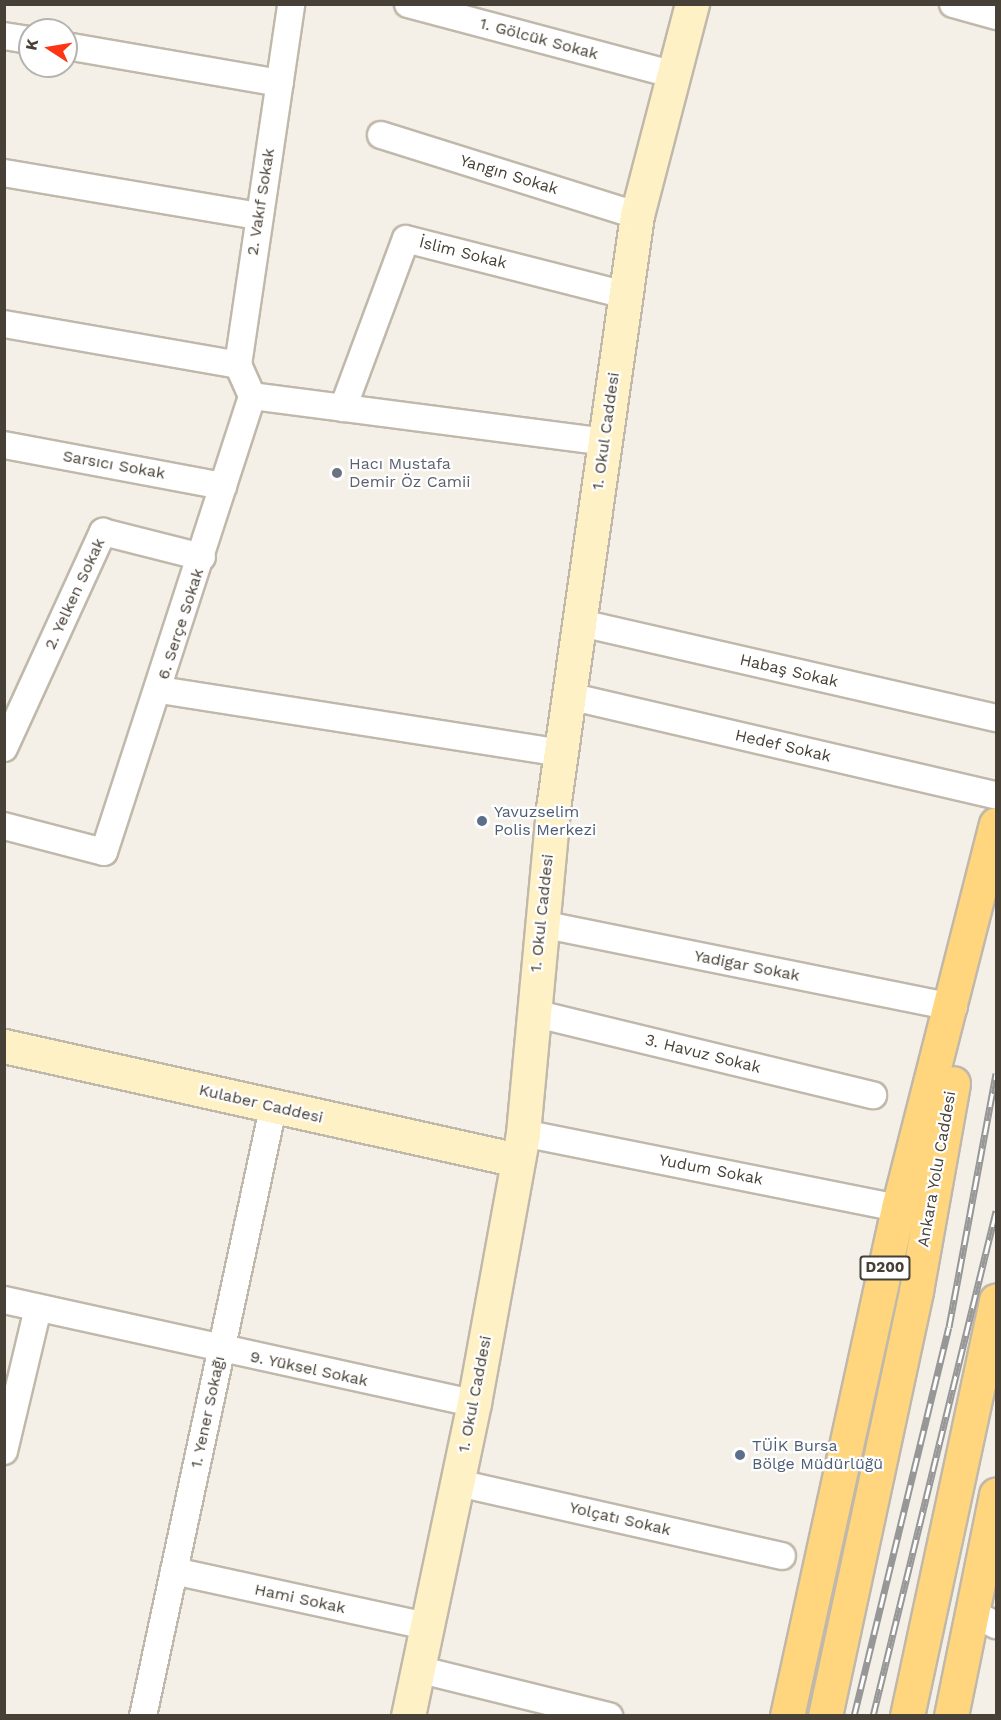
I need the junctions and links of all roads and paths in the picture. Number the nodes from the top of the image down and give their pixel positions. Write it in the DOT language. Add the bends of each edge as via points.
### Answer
graph roads {
  1 [pos="291,4"];
  2 [pos="692,4"];
  3 [pos="953,4"];
  4 [pos="410,5"];
  5 [pos="996,16"];
  6 [pos="78,48"];
  7 [pos="671,74"];
  8 [pos="280,83"];
  9 [pos="381,135"];
  10 [pos="4,173"];
  11 [pos="637,215"];
  12 [pos="258,216"];
  13 [pos="626,295"];
  14 [pos="4,324"];
  15 [pos="238,365"];
  16 [pos="252,396"];
  17 [pos="343,408"];
  18 [pos="603,442"];
  19 [pos="4,445"];
  20 [pos="223,486"];
  21 [pos="202,557"];
  22 [pos="581,623"];
  23 [pos="160,690"];
  24 [pos="569,696"];
  25 [pos="996,718"];
  26 [pos="4,748"];
  27 [pos="561,753"];
  28 [pos="996,795"];
  29 [pos="996,824"];
  30 [pos="4,826"];
  31 [pos="996,832"];
  32 [pos="541,924"];
  33 [pos="954,1007"];
  34 [pos="533,1013"];
  35 [pos="4,1046"];
  36 [pos="873,1095"];
  37 [pos="273,1108"];
  38 [pos="520,1146"];
  39 [pos="898,1208"];
  40 [pos="4,1300"];
  41 [pos="996,1300"];
  42 [pos="38,1308"];
  43 [pos="221,1350"];
  44 [pos="474,1403"];
  45 [pos="4,1451"];
  46 [pos="458,1483"];
  47 [pos="996,1495"];
  48 [pos="782,1556"];
  49 [pos="174,1571"];
  50 [pos="985,1619"];
  51 [pos="426,1626"];
  52 [pos="417,1669"];
  53 [pos="143,1716"];
  54 [pos="408,1716"];
  55 [pos="609,1716"];
  56 [pos="787,1716"];
  57 [pos="825,1716"];
  58 [pos="907,1716"];
  59 [pos="951,1716"];
  1 -- 8 [label="street, 2. Vakıf Sokak"];
  2 -- 7 [label="main road, 1. Okul Caddesi"];
  3 -- 5 [label="street"];
  4 -- 7 [label="street, 1. Gölcük Sokak"];
  6 -- 8 [label="street"];
  7 -- 11 [label="main road, 1. Okul Caddesi"];
  8 -- 12 [label="street, 2. Vakıf Sokak"];
  9 -- 11 [label="street, Yangın Sokak"];
  10 -- 12 [label="street"];
  11 -- 13 [label="main road, 1. Okul Caddesi"];
  12 -- 15 [label="street, 2. Vakıf Sokak"];
  13 -- 17 [label="street, İslim Sokak" via="406,238"];
  13 -- 18 [label="main road, 1. Okul Caddesi"];
  14 -- 15 [label="street"];
  15 -- 16 [label="street"];
  16 -- 17 [label="street"];
  16 -- 20 [label="street, 6. Serçe Sokak"];
  17 -- 18 [label="street"];
  18 -- 22 [label="main road, 1. Okul Caddesi"];
  19 -- 20 [label="street, Sarsıcı Sokak"];
  20 -- 21 [label="street, 6. Serçe Sokak"];
  21 -- 23 [label="street, 6. Serçe Sokak"];
  21 -- 26 [label="street, 2. Yelken Sokak" via="103,532"];
  22 -- 24 [label="main road, 1. Okul Caddesi"];
  22 -- 25 [label="street, Habaş Sokak"];
  23 -- 27 [label="street"];
  23 -- 30 [label="street, 6. Serçe Sokak" via="104,852"];
  24 -- 27 [label="main road, 1. Okul Caddesi"];
  24 -- 28 [label="street, Hedef Sokak"];
  27 -- 32 [label="main road, 1. Okul Caddesi"];
  29 -- 33 [label="highway, D200"];
  31 -- 57 [label="highway, Ankara Yolu Caddesi / D200" via="916,1291"];
  32 -- 33 [label="street, Yadigar Sokak"];
  32 -- 34 [label="main road, 1. Okul Caddesi"];
  33 -- 39 [label="highway, D200"];
  34 -- 36 [label="street, 3. Havuz Sokak"];
  34 -- 38 [label="main road, 1. Okul Caddesi"];
  35 -- 37 [label="main road, Kulaber Caddesi"];
  37 -- 38 [label="main road, Kulaber Caddesi"];
  37 -- 43 [label="street, 1. Yener Sokağı"];
  38 -- 39 [label="street, Yudum Sokak"];
  38 -- 44 [label="main road, 1. Okul Caddesi"];
  39 -- 56 [label="highway, D200"];
  40 -- 42 [label="street, 9. Yüksel Sokak"];
  41 -- 58 [label="highway"];
  42 -- 43 [label="street, 9. Yüksel Sokak"];
  42 -- 45 [label="street"];
  43 -- 44 [label="street, 9. Yüksel Sokak"];
  43 -- 49 [label="street, 1. Yener Sokağı"];
  44 -- 46 [label="main road, 1. Okul Caddesi"];
  46 -- 48 [label="street, Yolçatı Sokak"];
  46 -- 51 [label="main road, 1. Okul Caddesi"];
  47 -- 50 [label="highway"];
  49 -- 51 [label="street, Hami Sokak"];
  49 -- 53 [label="street, 1. Yener Sokağı"];
  50 -- 59 [label="highway"];
  51 -- 52 [label="main road, 1. Okul Caddesi"];
  52 -- 54 [label="main road, 1. Okul Caddesi"];
  52 -- 55 [label="street"];
}
